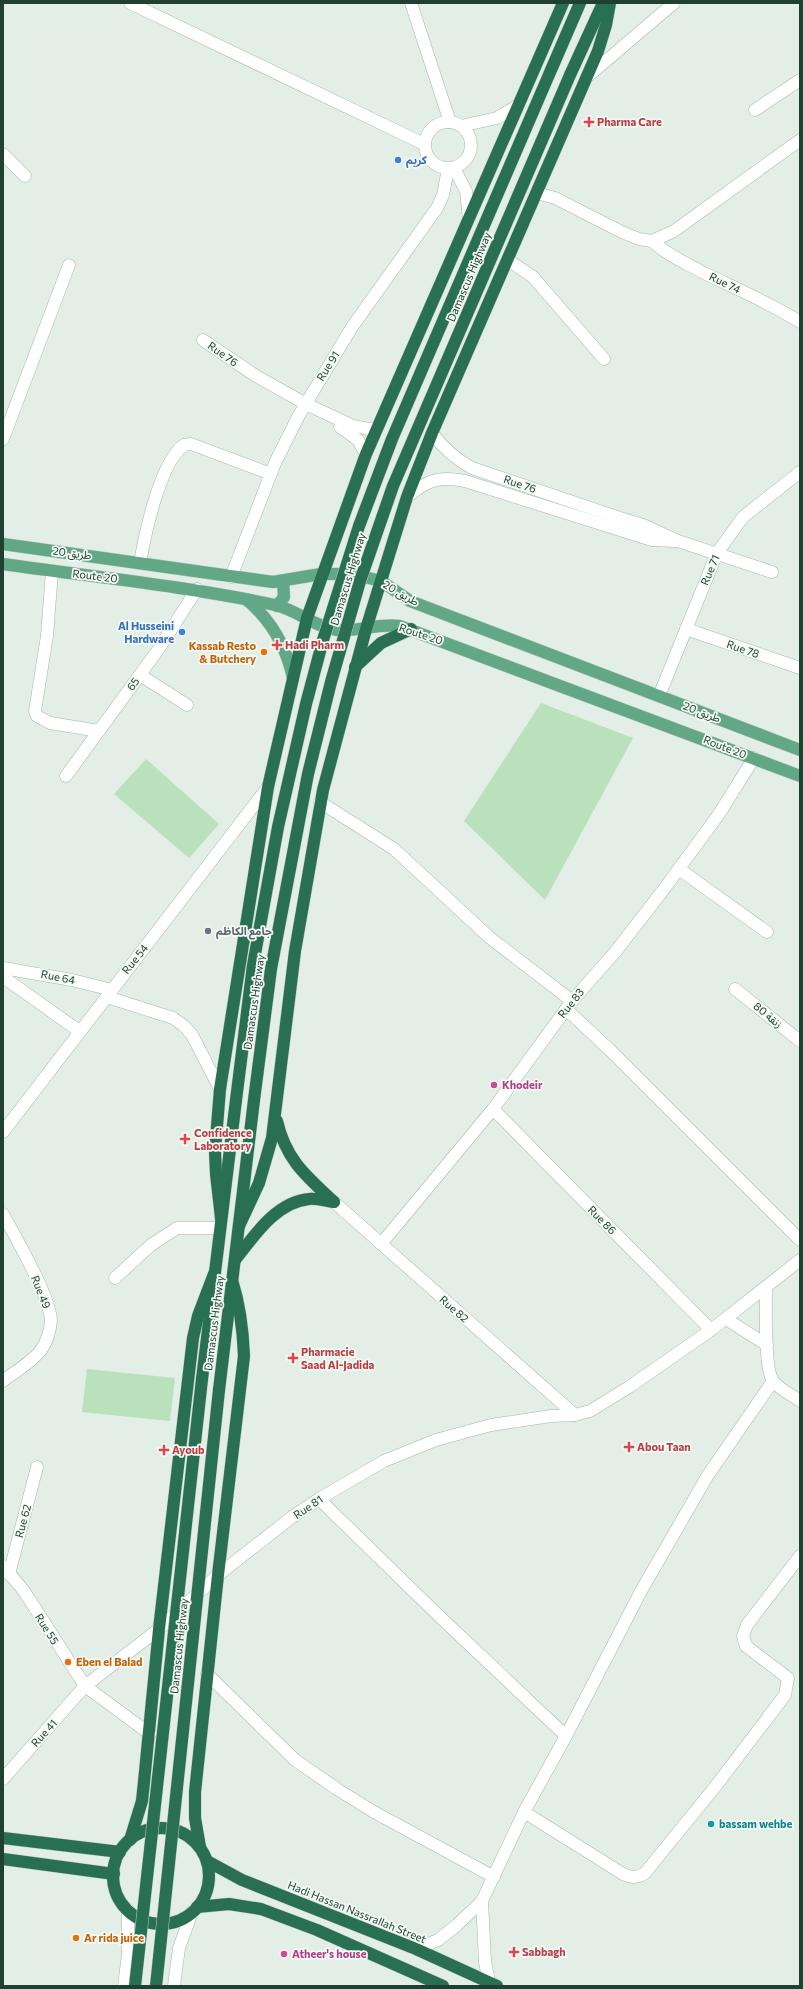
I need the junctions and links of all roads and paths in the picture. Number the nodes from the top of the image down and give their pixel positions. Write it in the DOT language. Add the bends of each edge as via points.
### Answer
graph roads {
  1 [pos="130,3"];
  2 [pos="411,3"];
  3 [pos="563,3"];
  4 [pos="580,3"];
  5 [pos="604,3"];
  6 [pos="610,3"];
  7 [pos="674,3"];
  8 [pos="587,77"];
  9 [pos="800,80"];
  10 [pos="517,106"];
  11 [pos="755,110"];
  12 [pos="456,124"];
  13 [pos="800,140"];
  14 [pos="424,144"];
  15 [pos="3,154"];
  16 [pos="451,168"];
  17 [pos="25,176"];
  18 [pos="537,193"];
  19 [pos="469,219"];
  20 [pos="652,241"];
  21 [pos="508,260"];
  22 [pos="69,265"];
  23 [pos="800,322"];
  24 [pos="203,340"];
  25 [pos="604,359"];
  26 [pos="306,404"];
  27 [pos="377,428"];
  28 [pos="432,433"];
  29 [pos="3,439"];
  30 [pos="366,454"];
  31 [pos="800,472"];
  32 [pos="487,473"];
  33 [pos="271,474"];
  34 [pos="482,487"];
  35 [pos="407,497"];
  36 [pos="562,512"];
  37 [pos="620,518"];
  38 [pos="678,541"];
  39 [pos="3,544"];
  40 [pos="717,553"];
  41 [pos="140,563"];
  42 [pos="3,564"];
  43 [pos="52,571"];
  44 [pos="772,572"];
  45 [pos="321,574"];
  46 [pos="231,577"];
  47 [pos="381,581"];
  48 [pos="283,582"];
  49 [pos="197,589"];
  50 [pos="246,600"];
  51 [pos="278,606"];
  52 [pos="307,618"];
  53 [pos="366,629"];
  54 [pos="410,629"];
  55 [pos="686,629"];
  56 [pos="354,668"];
  57 [pos="800,668"];
  58 [pos="140,675"];
  59 [pos="292,678"];
  60 [pos="659,696"];
  61 [pos="187,705"];
  62 [pos="99,731"];
  63 [pos="800,750"];
  64 [pos="754,758"];
  65 [pos="66,776"];
  66 [pos="800,776"];
  67 [pos="268,787"];
  68 [pos="320,802"];
  69 [pos="679,868"];
  70 [pos="767,932"];
  71 [pos="3,968"];
  72 [pos="3,977"];
  73 [pos="735,989"];
  74 [pos="109,993"];
  75 [pos="569,1005"];
  76 [pos="79,1031"];
  77 [pos="800,1041"];
  78 [pos="220,1090"];
  79 [pos="493,1110"];
  80 [pos="275,1114"];
  81 [pos="3,1132"];
  82 [pos="334,1202"];
  83 [pos="3,1214"];
  84 [pos="221,1223"];
  85 [pos="239,1226"];
  86 [pos="800,1240"];
  87 [pos="381,1244"];
  88 [pos="800,1260"];
  89 [pos="235,1261"];
  90 [pos="214,1274"];
  91 [pos="114,1278"];
  92 [pos="232,1280"];
  93 [pos="766,1289"];
  94 [pos="726,1319"];
  95 [pos="711,1330"];
  96 [pos="767,1345"];
  97 [pos="3,1381"];
  98 [pos="773,1381"];
  99 [pos="800,1401"];
  100 [pos="575,1416"];
  101 [pos="37,1467"];
  102 [pos="319,1499"];
  103 [pos="800,1556"];
  104 [pos="6,1570"];
  105 [pos="218,1575"];
  106 [pos="159,1629"];
  107 [pos="207,1674"];
  108 [pos="85,1686"];
  109 [pos="150,1734"];
  110 [pos="566,1736"];
  111 [pos="3,1779"];
  112 [pos="524,1812"];
  113 [pos="3,1838"];
  114 [pos="130,1840"];
  115 [pos="200,1847"];
  116 [pos="120,1852"];
  117 [pos="3,1859"];
  118 [pos="207,1861"];
  119 [pos="114,1874"];
  120 [pos="494,1877"];
  121 [pos="482,1902"];
  122 [pos="128,1910"];
  123 [pos="195,1910"];
  124 [pos="416,1949"];
  125 [pos="493,1984"];
  126 [pos="124,1986"];
  127 [pos="135,1986"];
  128 [pos="156,1986"];
  129 [pos="174,1986"];
  130 [pos="443,1986"];
  1 -- 14 [label="street"];
  2 -- 12 [label="street"];
  3 -- 10 [label="highway"];
  4 -- 84 [label="highway, Damascus Highway, bridge" via="392,438 359,526 323,640 278,827 253,965"];
  5 -- 85 [label="highway, Damascus Highway, bridge" via="570,75 394,486 360,581 306,781 271,969"];
  6 -- 8 [label="highway" via="600,44"];
  7 -- 8 [label="street"];
  8 -- 18 [label="highway"];
  9 -- 11 [label="street"];
  10 -- 12 [label="street" via="497,118"];
  10 -- 19 [label="highway"];
  12 -- 14 [label="street" via="436,125 426,136"];
  12 -- 16 [label="street" via="469,136 471,149 465,161"];
  13 -- 20 [label="street" via="674,231"];
  14 -- 16 [label="street" via="430,161 435,165"];
  15 -- 17 [label="street"];
  16 -- 19 [label="street" via="466,191"];
  16 -- 26 [label="street, Rue 91" via="437,208 352,328"];
  18 -- 20 [label="street" via="555,198 631,237"];
  18 -- 21 [label="highway"];
  19 -- 27 [label="highway"];
  20 -- 23 [label="street, Rue 74" via="669,255 781,310"];
  21 -- 25 [label="street" via="533,277"];
  21 -- 28 [label="highway"];
  22 -- 29 [label="street"];
  24 -- 26 [label="street, Rue 76" via="256,376"];
  26 -- 27 [label="street, Rue 76" via="353,426"];
  26 -- 30 [label="street, Rue 76" via="352,434"];
  26 -- 33 [label="street, Rue 91" via="289,432"];
  27 -- 30 [label="highway"];
  28 -- 32 [label="street, Rue 76" via="442,448 456,459"];
  28 -- 35 [label="highway"];
  30 -- 45 [label="highway"];
  31 -- 40 [label="street, Rue 71" via="743,517"];
  32 -- 34 [label="street"];
  32 -- 37 [label="street, Rue 76"];
  33 -- 41 [label="street" via="191,444 184,445 171,462 160,487"];
  33 -- 46 [label="street, Rue 91"];
  34 -- 35 [label="street, Rue 76" via="449,478 434,480 419,486"];
  34 -- 36 [label="street, Rue 76"];
  35 -- 47 [label="highway"];
  36 -- 37 [label="street, Rue 76"];
  36 -- 38 [label="street, Rue 76" via="652,540"];
  37 -- 38 [label="street, Rue 76"];
  38 -- 40 [label="street, Rue 76"];
  39 -- 41 [label="main road, طريق 20"];
  40 -- 44 [label="street, Rue 76"];
  40 -- 55 [label="street, Rue 71"];
  41 -- 46 [label="main road, طريق 20"];
  42 -- 43 [label="main road, Route 20"];
  43 -- 49 [label="main road, Route 20"];
  43 -- 62 [label="street" via="49,620 35,711 37,716 50,723"];
  45 -- 47 [label="main road, طريق 20" via="352,574"];
  45 -- 48 [label="main road, طريق 20"];
  45 -- 52 [label="highway"];
  46 -- 48 [label="main road, طريق 20"];
  47 -- 53 [label="highway"];
  47 -- 60 [label="main road, طريق 20" via="410,601"];
  48 -- 51 [label="main road" via="284,597"];
  49 -- 50 [label="main road, Route 20"];
  49 -- 58 [label="street, 65"];
  50 -- 51 [label="main road, Route 20"];
  50 -- 59 [label="main road" via="263,615 277,634 287,655"];
  51 -- 52 [label="main road, Route 20"];
  52 -- 53 [label="main road, Route 20" via="335,630"];
  52 -- 59 [label="highway"];
  53 -- 54 [label="main road, Route 20" via="388,624"];
  53 -- 56 [label="highway"];
  54 -- 56 [label="highway" via="381,643"];
  54 -- 64 [label="main road, Route 20"];
  55 -- 57 [label="street, Rue 78"];
  55 -- 60 [label="street, Rue 71"];
  56 -- 68 [label="highway"];
  58 -- 61 [label="street"];
  58 -- 62 [label="street, 65"];
  59 -- 67 [label="highway"];
  60 -- 63 [label="main road, طريق 20"];
  62 -- 65 [label="street, 65"];
  64 -- 66 [label="main road, Route 20"];
  64 -- 69 [label="street, Rue 83" via="730,798"];
  67 -- 74 [label="street, Rue 54"];
  67 -- 78 [label="highway"];
  68 -- 75 [label="street" via="394,849 489,938"];
  68 -- 80 [label="highway" via="295,951"];
  69 -- 70 [label="street"];
  69 -- 75 [label="street, Rue 83" via="616,951"];
  71 -- 74 [label="street, Rue 64" via="72,980"];
  72 -- 76 [label="street"];
  73 -- 77 [label="street, زنقة 80"];
  74 -- 76 [label="street, Rue 54"];
  74 -- 78 [label="street, Rue 64" via="173,1018 184,1026 192,1035"];
  75 -- 79 [label="street, Rue 83"];
  75 -- 86 [label="street" via="612,1052"];
  76 -- 81 [label="street, Rue 54"];
  78 -- 84 [label="highway" via="216,1174"];
  79 -- 87 [label="street, Rue 83"];
  79 -- 95 [label="street, Rue 86"];
  80 -- 82 [label="highway" via="281,1140 289,1154 300,1170"];
  80 -- 85 [label="highway" via="259,1183"];
  82 -- 87 [label="street, Rue 82"];
  82 -- 89 [label="highway" via="309,1199 290,1205 261,1227"];
  83 -- 97 [label="street, Rue 49" via="46,1299 51,1320 48,1338 42,1349"];
  84 -- 90 [label="highway, Damascus Highway"];
  84 -- 91 [label="street" via="177,1228 150,1245"];
  85 -- 89 [label="highway, Damascus Highway"];
  87 -- 100 [label="street, Rue 82"];
  88 -- 93 [label="street"];
  89 -- 92 [label="highway, Damascus Highway"];
  90 -- 106 [label="highway" via="198,1316 193,1338"];
  90 -- 127 [label="highway, Damascus Highway, bridge"];
  92 -- 105 [label="highway" via="240,1304 244,1356"];
  92 -- 128 [label="highway, Damascus Highway, bridge"];
  93 -- 94 [label="street"];
  93 -- 96 [label="street"];
  94 -- 95 [label="street"];
  94 -- 96 [label="street"];
  95 -- 100 [label="street" via="601,1404"];
  96 -- 98 [label="street" via="768,1365"];
  98 -- 99 [label="street"];
  98 -- 110 [label="street" via="708,1475 649,1577"];
  100 -- 102 [label="street, Rue 81" via="551,1416 491,1425 436,1440 384,1461"];
  101 -- 104 [label="street, Rue 62"];
  102 -- 105 [label="street, Rue 81"];
  102 -- 110 [label="street"];
  103 -- 112 [label="street" via="747,1625 743,1636 746,1646 788,1678 785,1695 715,1787 645,1872 639,1877 629,1877"];
  104 -- 108 [label="street, Rue 55" via="24,1591"];
  105 -- 106 [label="street, Rue 81"];
  105 -- 107 [label="highway"];
  106 -- 108 [label="street, Rue 81"];
  106 -- 109 [label="highway"];
  107 -- 115 [label="highway" via="194,1807"];
  107 -- 120 [label="street" via="295,1760 374,1812"];
  108 -- 109 [label="street, Rue 55"];
  108 -- 111 [label="street, Rue 41"];
  109 -- 114 [label="highway" via="142,1801"];
  110 -- 112 [label="street"];
  112 -- 120 [label="street"];
  113 -- 116 [label="highway"];
  114 -- 115 [label="highway" via="144,1831 167,1828 185,1834"];
  114 -- 116 [label="highway"];
  115 -- 118 [label="highway"];
  116 -- 119 [label="highway"];
  117 -- 119 [label="highway"];
  118 -- 123 [label="highway" via="208,1886"];
  118 -- 124 [label="highway, Hadi Hassan Nassrallah Street" via="242,1880"];
  119 -- 122 [label="highway" via="116,1890"];
  120 -- 121 [label="street"];
  121 -- 124 [label="street" via="438,1940"];
  121 -- 125 [label="street" via="485,1962"];
  122 -- 123 [label="highway" via="140,1919 156,1923 171,1923"];
  122 -- 126 [label="street" via="128,1954"];
  123 -- 129 [label="street" via="179,1948"];
  123 -- 130 [label="highway" via="229,1904 261,1909 317,1930"];
  124 -- 125 [label="highway, Hadi Hassan Nassrallah Street"];
}
